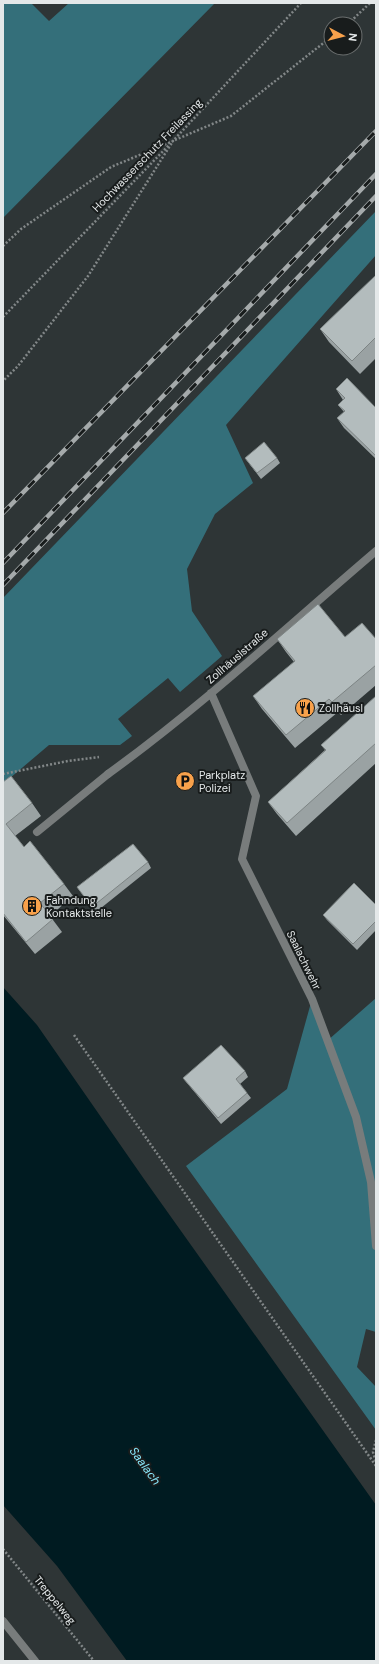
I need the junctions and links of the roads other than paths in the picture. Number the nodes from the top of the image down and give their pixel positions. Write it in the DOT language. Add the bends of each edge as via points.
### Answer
graph roads {
  1 [pos="376,550"];
  2 [pos="211,693"];
  3 [pos="37,832"];
  4 [pos="376,1246"];
  5 [pos="3,1621"];
  6 [pos="34,1661"];
  1 -- 2 [label="street, Zollhäuslstraße"];
  2 -- 3 [label="street, Zollhäuslstraße"];
  2 -- 4 [label="street, Saalachwehr" via="256,796 242,859 312,999 356,1117 371,1182"];
  5 -- 6 [label="street"];
}
